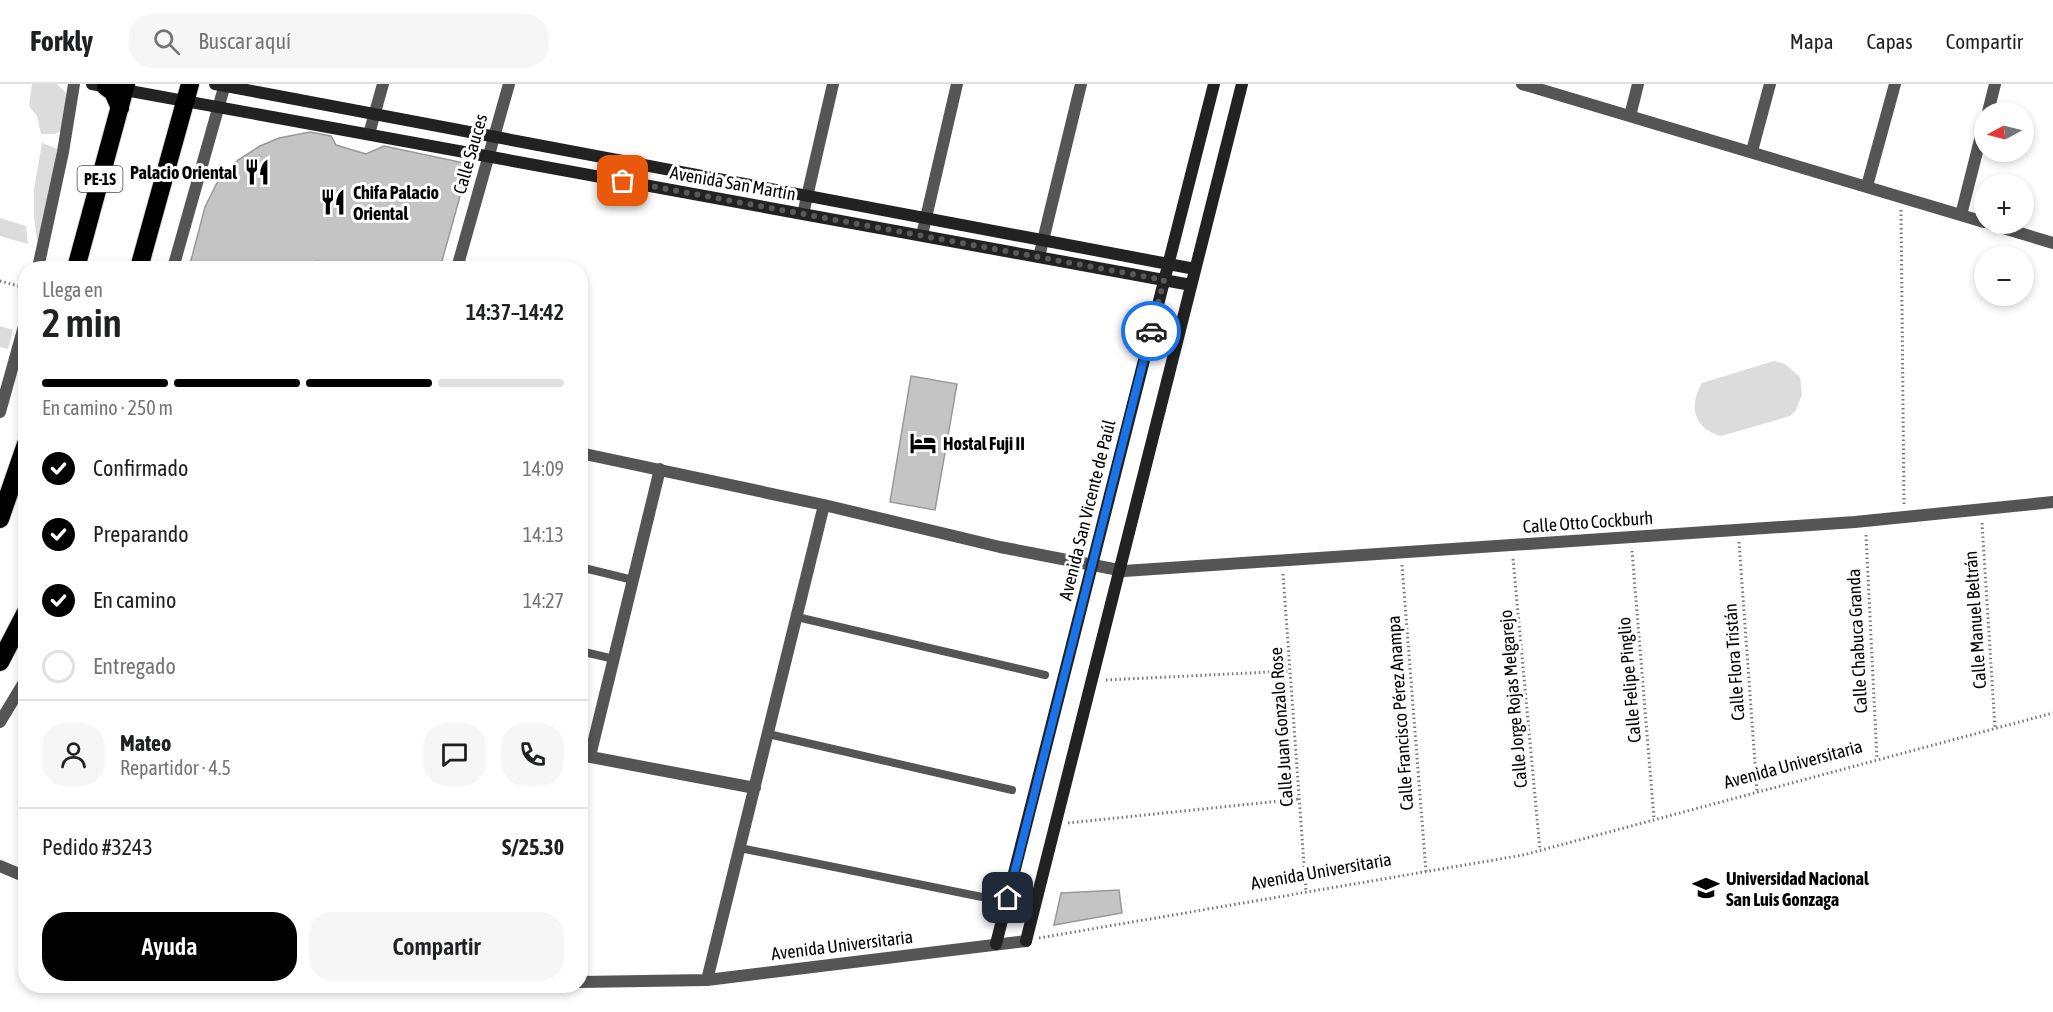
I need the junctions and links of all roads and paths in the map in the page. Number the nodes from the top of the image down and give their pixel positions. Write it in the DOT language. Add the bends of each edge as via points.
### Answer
graph roads {
  1 [pos="74,84"];
  2 [pos="221,84"];
  3 [pos="383,84"];
  4 [pos="509,84"];
  5 [pos="833,84"];
  6 [pos="957,84"];
  7 [pos="1081,84"];
  8 [pos="1214,84"];
  9 [pos="1242,84"];
  10 [pos="1522,84"];
  11 [pos="1638,84"];
  12 [pos="1770,84"];
  13 [pos="1895,84"];
  14 [pos="1995,84"];
  15 [pos="99,85"];
  16 [pos="126,87"];
  17 [pos="188,92"];
  18 [pos="1990,102"];
  19 [pos="219,106"];
  20 [pos="120,108"];
  21 [pos="374,114"];
  22 [pos="1630,116"];
  23 [pos="369,134"];
  24 [pos="494,136"];
  25 [pos="1752,151"];
  26 [pos="488,156"];
  27 [pos="1974,162"];
  28 [pos="1867,186"];
  29 [pos="807,194"];
  30 [pos="1901,196"];
  31 [pos="803,214"];
  32 [pos="1961,214"];
  33 [pos="926,217"];
  34 [pos="1974,219"];
  35 [pos="2023,234"];
  36 [pos="922,235"];
  37 [pos="1044,239"];
  38 [pos="2053,243"];
  39 [pos="1039,257"];
  40 [pos="40,261"];
  41 [pos="78,261"];
  42 [pos="141,261"];
  43 [pos="175,261"];
  44 [pos="459,261"];
  45 [pos="1168,263"];
  46 [pos="1195,268"];
  47 [pos="1164,280"];
  48 [pos="0,281"];
  49 [pos="1191,285"];
  50 [pos="18,286"];
  51 [pos="18,348"];
  52 [pos="0,412"];
  53 [pos="588,455"];
  54 [pos="18,466"];
  55 [pos="660,470"];
  56 [pos="2053,502"];
  57 [pos="824,506"];
  58 [pos="1981,510"];
  59 [pos="1,512"];
  60 [pos="1905,517"];
  61 [pos="1865,521"];
  62 [pos="1738,530"];
  63 [pos="1631,537"];
  64 [pos="1512,545"];
  65 [pos="1401,552"];
  66 [pos="1282,560"];
  67 [pos="588,569"];
  68 [pos="633,580"];
  69 [pos="797,617"];
  70 [pos="18,627"];
  71 [pos="588,653"];
  72 [pos="614,659"];
  73 [pos="0,662"];
  74 [pos="1290,671"];
  75 [pos="1045,675"];
  76 [pos="1091,680"];
  77 [pos="18,692"];
  78 [pos="2053,713"];
  79 [pos="0,722"];
  80 [pos="1995,728"];
  81 [pos="768,734"];
  82 [pos="588,745"];
  83 [pos="588,756"];
  84 [pos="1877,760"];
  85 [pos="755,789"];
  86 [pos="1012,790"];
  87 [pos="1757,791"];
  88 [pos="1299,799"];
  89 [pos="1654,820"];
  90 [pos="1055,825"];
  91 [pos="740,848"];
  92 [pos="1540,850"];
  93 [pos="0,866"];
  94 [pos="1426,872"];
  95 [pos="18,874"];
  96 [pos="1306,892"];
  97 [pos="982,897"];
  98 [pos="1026,941"];
  99 [pos="996,944"];
  100 [pos="707,980"];
  101 [pos="588,982"];
  1 -- 40 [label="street"];
  2 -- 19 [label="street"];
  2 -- 21 [label="main road, Avenida San Martín"];
  3 -- 21 [label="street"];
  4 -- 24 [label="street, Calle Sauces"];
  5 -- 29 [label="street"];
  6 -- 33 [label="street"];
  7 -- 37 [label="street"];
  8 -- 45 [label="main road, Avenida San Vicente de Paúl"];
  9 -- 46 [label="main road"];
  10 -- 22 [label="street"];
  11 -- 22 [label="street"];
  12 -- 25 [label="street"];
  13 -- 28 [label="street"];
  14 -- 18 [label="street"];
  15 -- 16 [label="main road, Avenida San Martín"];
  15 -- 20 [label="highway" via="113,92"];
  16 -- 17 [label="main road, Avenida San Martín"];
  16 -- 20 [label="highway, PE-1S"];
  17 -- 19 [label="main road, Avenida San Martín"];
  17 -- 42 [label="highway"];
  19 -- 23 [label="main road, Avenida San Martín"];
  19 -- 43 [label="street"];
  20 -- 41 [label="highway, PE-1S"];
  21 -- 23 [label="street"];
  21 -- 24 [label="main road, Avenida San Martín"];
  22 -- 25 [label="street"];
  23 -- 26 [label="main road, Avenida San Martín"];
  24 -- 26 [label="street, Calle Sauces"];
  24 -- 29 [label="main road, Avenida San Martín"];
  25 -- 28 [label="street"];
  26 -- 31 [label="main road, Avenida San Martín"];
  26 -- 44 [label="street, Calle Sauces"];
  27 -- 32 [label="street"];
  28 -- 30 [label="street"];
  29 -- 31 [label="street"];
  29 -- 33 [label="main road, Avenida San Martín"];
  30 -- 32 [label="street"];
  30 -- 60 [label="path"];
  31 -- 36 [label="main road, Avenida San Martín"];
  32 -- 34 [label="street"];
  33 -- 36 [label="street"];
  33 -- 37 [label="main road, Avenida San Martín"];
  35 -- 38 [label="street"];
  36 -- 39 [label="main road, Avenida San Martín"];
  37 -- 39 [label="street"];
  37 -- 45 [label="main road, Avenida San Martín"];
  39 -- 47 [label="main road, Avenida San Martín"];
  45 -- 46 [label="main road, Avenida San Martín"];
  45 -- 47 [label="main road, Avenida San Vicente de Paúl"];
  46 -- 49 [label="main road"];
  47 -- 49 [label="main road, Avenida San Martín"];
  47 -- 99 [label="main road, Avenida San Vicente de Paúl"];
  48 -- 50 [label="path"];
  49 -- 76 [label="main road"];
  51 -- 52 [label="street"];
  53 -- 55 [label="street, Calle Otto Cockburh"];
  54 -- 59 [label="highway"];
  55 -- 57 [label="street, Calle Otto Cockburh"];
  55 -- 68 [label="street"];
  56 -- 58 [label="street, Calle Otto Cockburh"];
  57 -- 66 [label="street, Calle Otto Cockburh" via="1124,571"];
  57 -- 69 [label="street"];
  58 -- 60 [label="street, Calle Otto Cockburh"];
  58 -- 80 [label="path, Calle Manuel Beltrán"];
  60 -- 61 [label="street, Calle Otto Cockburh"];
  61 -- 62 [label="street, Calle Otto Cockburh"];
  61 -- 84 [label="path, Calle Chabuca Granda"];
  62 -- 63 [label="street, Calle Otto Cockburh"];
  62 -- 87 [label="path, Calle Flora Tristán"];
  63 -- 64 [label="street, Calle Otto Cockburh"];
  63 -- 89 [label="path, Calle Felipe Pinglio"];
  64 -- 65 [label="street, Calle Otto Cockburh"];
  64 -- 92 [label="path, Calle Jorge Rojas Melgarejo"];
  65 -- 66 [label="street, Calle Otto Cockburh"];
  65 -- 94 [label="path, Calle Francisco Pérez Anampa"];
  66 -- 74 [label="path, Calle Juan Gonzalo Rose"];
  67 -- 68 [label="lane"];
  68 -- 72 [label="street"];
  69 -- 75 [label="lane"];
  69 -- 81 [label="street"];
  70 -- 73 [label="highway"];
  71 -- 72 [label="lane"];
  72 -- 82 [label="street"];
  74 -- 76 [label="path"];
  74 -- 88 [label="path, Calle Juan Gonzalo Rose"];
  76 -- 90 [label="main road"];
  77 -- 79 [label="street"];
  78 -- 80 [label="path, Avenida Universitaria"];
  80 -- 84 [label="path, Avenida Universitaria"];
  81 -- 85 [label="street"];
  81 -- 86 [label="lane"];
  83 -- 85 [label="street"];
  84 -- 87 [label="path, Avenida Universitaria"];
  85 -- 91 [label="street"];
  87 -- 89 [label="path, Avenida Universitaria"];
  88 -- 90 [label="path"];
  88 -- 96 [label="path, Calle Juan Gonzalo Rose"];
  89 -- 92 [label="path, Avenida Universitaria"];
  90 -- 98 [label="main road"];
  91 -- 97 [label="lane"];
  91 -- 100 [label="street"];
  92 -- 94 [label="path, Avenida Universitaria"];
  93 -- 95 [label="street"];
  94 -- 96 [label="path, Avenida Universitaria"];
  96 -- 98 [label="path, Avenida Universitaria"];
  98 -- 99 [label="street, Avenida Universitaria"];
  99 -- 100 [label="street, Avenida Universitaria"];
  100 -- 101 [label="street, Avenida Universitaria"];
}
